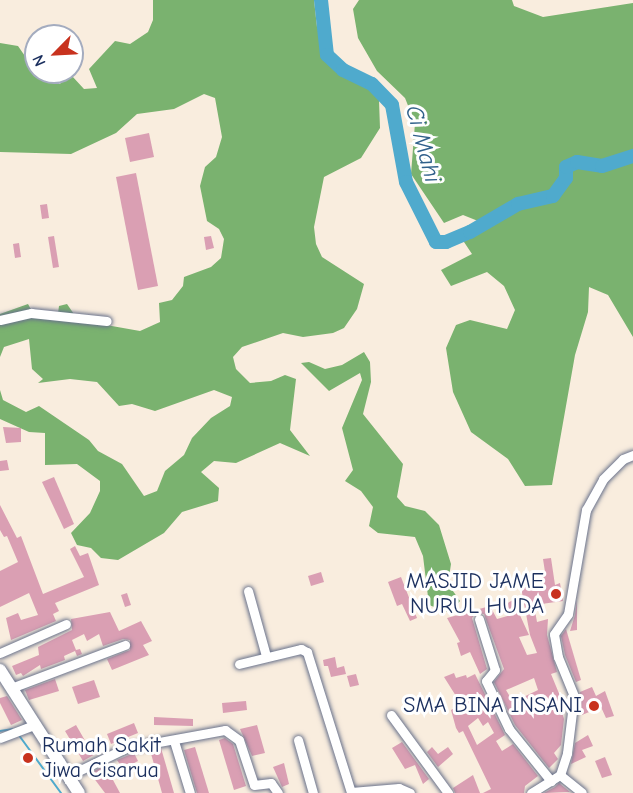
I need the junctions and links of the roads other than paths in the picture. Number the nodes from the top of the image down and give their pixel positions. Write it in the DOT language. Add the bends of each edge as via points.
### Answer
graph roads {
  1 [pos="0,320"];
  2 [pos="107,321"];
  3 [pos="633,455"];
  4 [pos="248,591"];
  5 [pos="479,619"];
  6 [pos="66,624"];
  7 [pos="125,645"];
  8 [pos="0,653"];
  9 [pos="266,656"];
  10 [pos="239,664"];
  11 [pos="0,670"];
  12 [pos="11,688"];
  13 [pos="391,715"];
  14 [pos="34,725"];
  15 [pos="0,738"];
  16 [pos="298,740"];
  17 [pos="174,741"];
  18 [pos="560,775"];
  19 [pos="68,776"];
  20 [pos="551,781"];
  21 [pos="253,789"];
  22 [pos="78,793"];
  23 [pos="190,793"];
  24 [pos="279,793"];
  25 [pos="313,793"];
  26 [pos="349,793"];
  27 [pos="410,793"];
  28 [pos="448,793"];
  29 [pos="531,793"];
  30 [pos="582,793"];
  1 -- 2 [label="street" via="31,313"];
  3 -- 18 [label="street" via="623,459 592,494 579,533 568,614 555,628 555,648 574,696 575,710"];
  4 -- 9 [label="street"];
  5 -- 20 [label="street" via="495,670 486,681 505,722"];
  6 -- 8 [label="street"];
  7 -- 12 [label="street"];
  9 -- 10 [label="street"];
  9 -- 26 [label="street" via="302,649 310,657"];
  11 -- 12 [label="main road"];
  12 -- 14 [label="main road"];
  13 -- 28 [label="street"];
  14 -- 15 [label="street"];
  14 -- 19 [label="main road"];
  16 -- 25 [label="street"];
  17 -- 19 [label="street" via="126,748"];
  17 -- 21 [label="street" via="225,730 234,734"];
  17 -- 23 [label="street"];
  18 -- 20 [label="street"];
  18 -- 30 [label="street"];
  19 -- 22 [label="main road"];
  20 -- 29 [label="street"];
  21 -- 24 [label="street" via="271,783"];
  26 -- 27 [label="street" via="399,788"];
}
